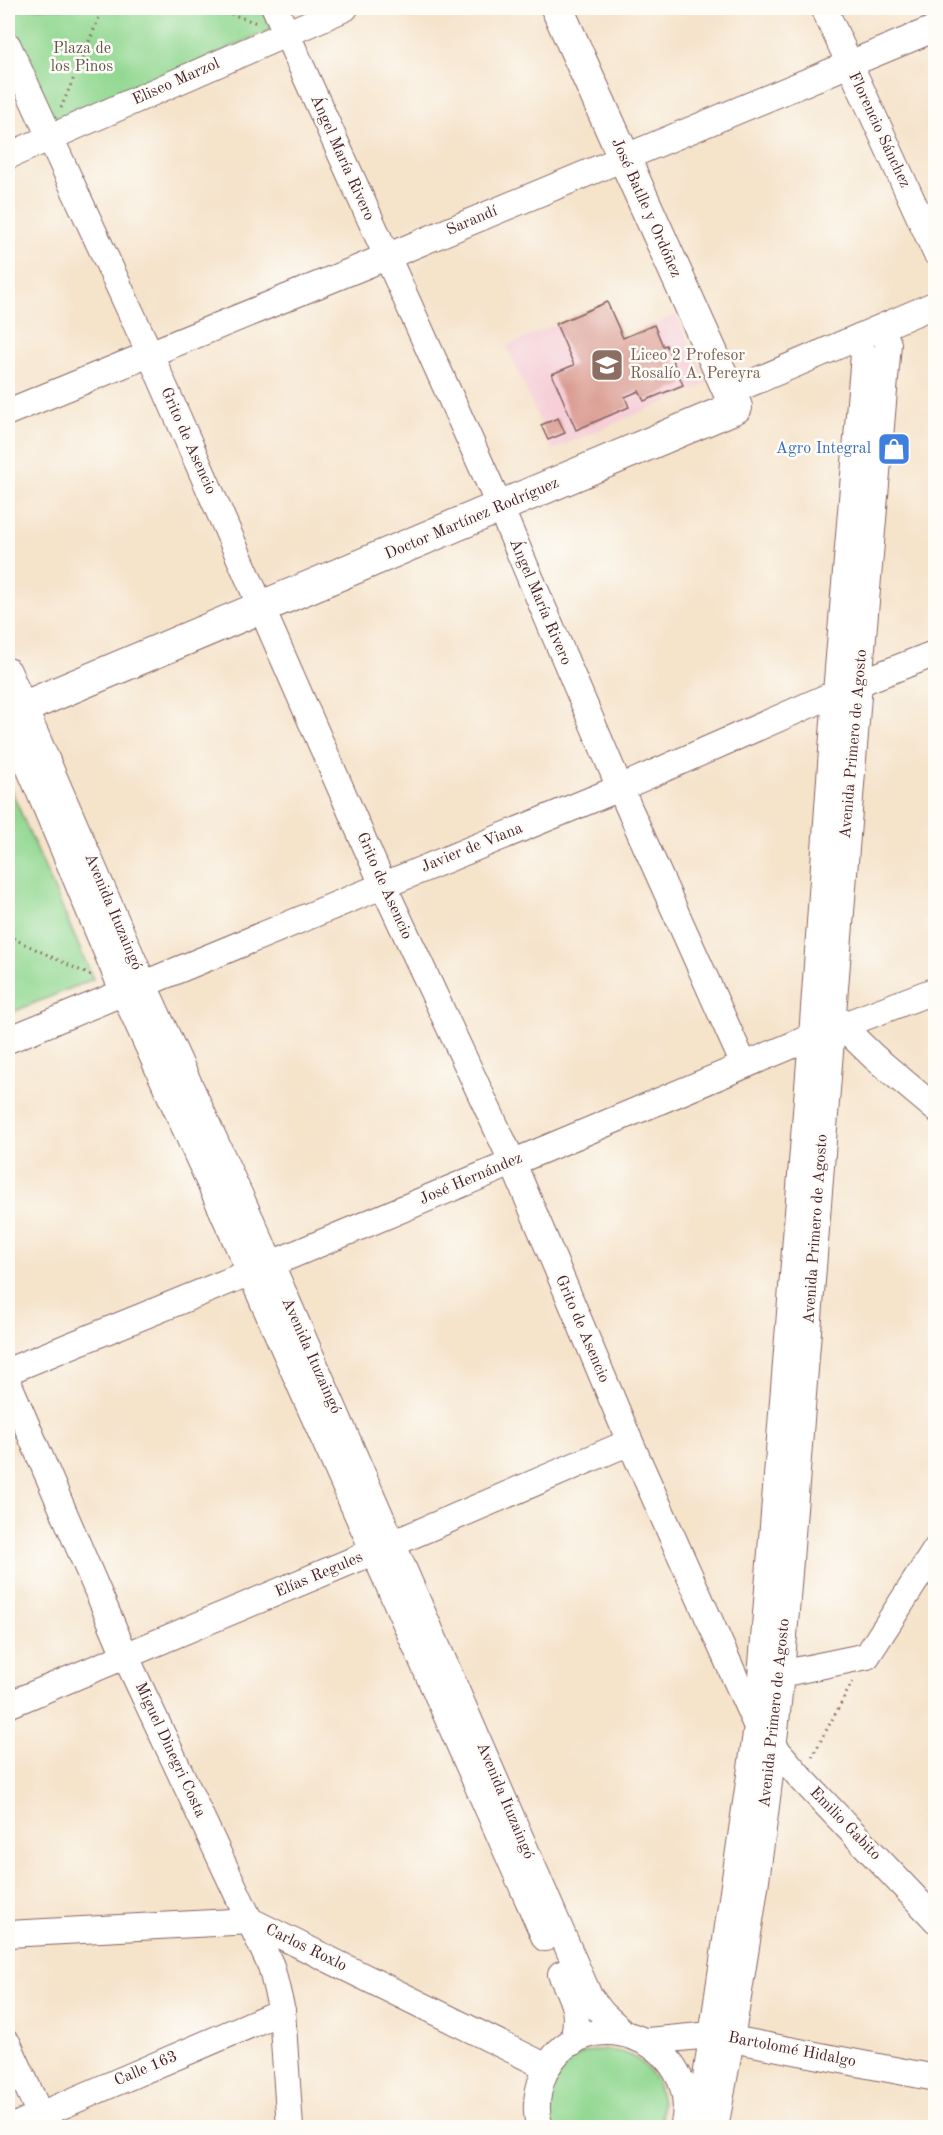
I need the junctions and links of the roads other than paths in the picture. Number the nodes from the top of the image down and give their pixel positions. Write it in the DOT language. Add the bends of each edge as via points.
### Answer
graph roads {
  1 [pos="275,8"];
  2 [pos="345,8"];
  3 [pos="556,8"];
  4 [pos="824,8"];
  5 [pos="936,28"];
  6 [pos="287,33"];
  7 [pos="8,46"];
  8 [pos="849,65"];
  9 [pos="49,138"];
  10 [pos="8,156"];
  11 [pos="623,158"];
  12 [pos="936,253"];
  13 [pos="386,257"];
  14 [pos="936,304"];
  15 [pos="936,322"];
  16 [pos="885,336"];
  17 [pos="860,346"];
  18 [pos="150,354"];
  19 [pos="733,400"];
  20 [pos="8,412"];
  21 [pos="497,500"];
  22 [pos="257,599"];
  23 [pos="936,653"];
  24 [pos="847,688"];
  25 [pos="12,699"];
  26 [pos="620,788"];
  27 [pos="383,885"];
  28 [pos="133,987"];
  29 [pos="936,990"];
  30 [pos="828,1031"];
  31 [pos="8,1040"];
  32 [pos="744,1065"];
  33 [pos="936,1109"];
  34 [pos="512,1161"];
  35 [pos="260,1268"];
  36 [pos="8,1371"];
  37 [pos="8,1382"];
  38 [pos="630,1442"];
  39 [pos="383,1548"];
  40 [pos="936,1549"];
  41 [pos="125,1655"];
  42 [pos="759,1678"];
  43 [pos="8,1705"];
  44 [pos="757,1727"];
  45 [pos="774,1746"];
  46 [pos="934,1916"];
  47 [pos="251,1921"];
  48 [pos="8,1934"];
  49 [pos="282,2011"];
  50 [pos="721,2036"];
  51 [pos="636,2037"];
  52 [pos="573,2042"];
  53 [pos="8,2044"];
  54 [pos="547,2067"];
  55 [pos="936,2078"];
  56 [pos="43,2121"];
  57 [pos="690,2124"];
  58 [pos="10,2127"];
  59 [pos="290,2127"];
  60 [pos="540,2127"];
  61 [pos="715,2127"];
  1 -- 6 [label="street, Ángel María Rivero"];
  2 -- 6 [label="street, Eliseo Marzol"];
  3 -- 11 [label="main road, José Batlle y Ordóñez"];
  4 -- 8 [label="street, Florencio Sánchez"];
  5 -- 8 [label="street, Sarandí"];
  6 -- 9 [label="street, Eliseo Marzol"];
  6 -- 13 [label="street, Ángel María Rivero"];
  7 -- 9 [label="street, Grito de Asencio"];
  8 -- 11 [label="street, Sarandí"];
  8 -- 12 [label="street, Florencio Sánchez"];
  9 -- 10 [label="street, Eliseo Marzol"];
  9 -- 18 [label="street, Grito de Asencio"];
  11 -- 13 [label="street, Sarandí"];
  11 -- 19 [label="main road, José Batlle y Ordóñez"];
  13 -- 18 [label="street, Sarandí"];
  13 -- 21 [label="street, Ángel María Rivero"];
  14 -- 16 [label="street, Doctor Martínez Rodríguez"];
  15 -- 16 [label="street, Doctor Martínez Rodríguez"];
  16 -- 17 [label="street, Doctor Martínez Rodríguez"];
  16 -- 24 [label="street, Avenida Primero de Agosto"];
  17 -- 19 [label="street, Doctor Martínez Rodríguez"];
  17 -- 24 [label="street, Avenida Primero de Agosto"];
  18 -- 20 [label="street, Sarandí"];
  18 -- 22 [label="street, Grito de Asencio"];
  19 -- 21 [label="main road, Doctor Martínez Rodríguez"];
  21 -- 22 [label="main road, Doctor Martínez Rodríguez"];
  21 -- 26 [label="street, Ángel María Rivero"];
  22 -- 25 [label="main road, Doctor Martínez Rodríguez"];
  22 -- 27 [label="street, Grito de Asencio"];
  23 -- 24 [label="street, Javier de Viana"];
  24 -- 26 [label="street, Javier de Viana"];
  24 -- 30 [label="street, Avenida Primero de Agosto"];
  25 -- 28 [label="street, Avenida Ituzaingó"];
  26 -- 27 [label="street, Javier de Viana"];
  26 -- 32 [label="street, Ángel María Rivero"];
  27 -- 28 [label="street, Javier de Viana"];
  27 -- 34 [label="street, Grito de Asencio"];
  28 -- 31 [label="street, Javier de Viana"];
  28 -- 35 [label="street, Avenida Ituzaingó"];
  29 -- 30 [label="street, José Hernández"];
  30 -- 32 [label="street, José Hernández"];
  30 -- 33 [label="street" via="874,1057"];
  30 -- 42 [label="street, Avenida Primero de Agosto"];
  32 -- 34 [label="street, José Hernández"];
  34 -- 35 [label="street, José Hernández"];
  34 -- 38 [label="street, Grito de Asencio"];
  35 -- 36 [label="street, José Hernández"];
  35 -- 39 [label="street, Avenida Ituzaingó"];
  37 -- 41 [label="street, Miguel Dinegri Costa"];
  38 -- 39 [label="street, Elías Regules"];
  38 -- 42 [label="street, Grito de Asencio"];
  39 -- 41 [label="street, Elías Regules"];
  39 -- 51 [label="street, Avenida Ituzaingó" via="589,1996 602,2013"];
  39 -- 52 [label="street, Avenida Ituzaingó" via="574,2003 578,2020"];
  40 -- 42 [label="street" via="867,1656"];
  41 -- 43 [label="street, Elías Regules"];
  41 -- 47 [label="street, Miguel Dinegri Costa"];
  42 -- 44 [label="street, Avenida Primero de Agosto"];
  42 -- 45 [label="street, Avenida Primero de Agosto"];
  44 -- 45 [label="street, Emilio Gabito"];
  44 -- 50 [label="street, Avenida Primero de Agosto"];
  45 -- 46 [label="street, Emilio Gabito"];
  45 -- 50 [label="street, Avenida Primero de Agosto"];
  47 -- 48 [label="street, Carlos Roxlo"];
  47 -- 49 [label="street, Miguel Dinegri Costa" via="271,1966"];
  47 -- 54 [label="street, Carlos Roxlo"];
  49 -- 56 [label="street, Calle 163"];
  49 -- 59 [label="street, Miguel Dinegri Costa"];
  50 -- 51 [label="street, Bartolomé Hidalgo"];
  50 -- 55 [label="street, Bartolomé Hidalgo"];
  50 -- 57 [label="street, Avenida Primero de Agosto"];
  50 -- 61 [label="street, Avenida Primero de Agosto"];
  51 -- 52 [label="street, Bartolomé Hidalgo" via="607,2032"];
  51 -- 57 [label="street, Avenida Ituzaingó" via="668,2058 681,2079"];
  52 -- 54 [label="street"];
  53 -- 56 [label="street"];
  54 -- 60 [label="street" via="536,2105"];
  56 -- 58 [label="street, Calle 163"];
}
